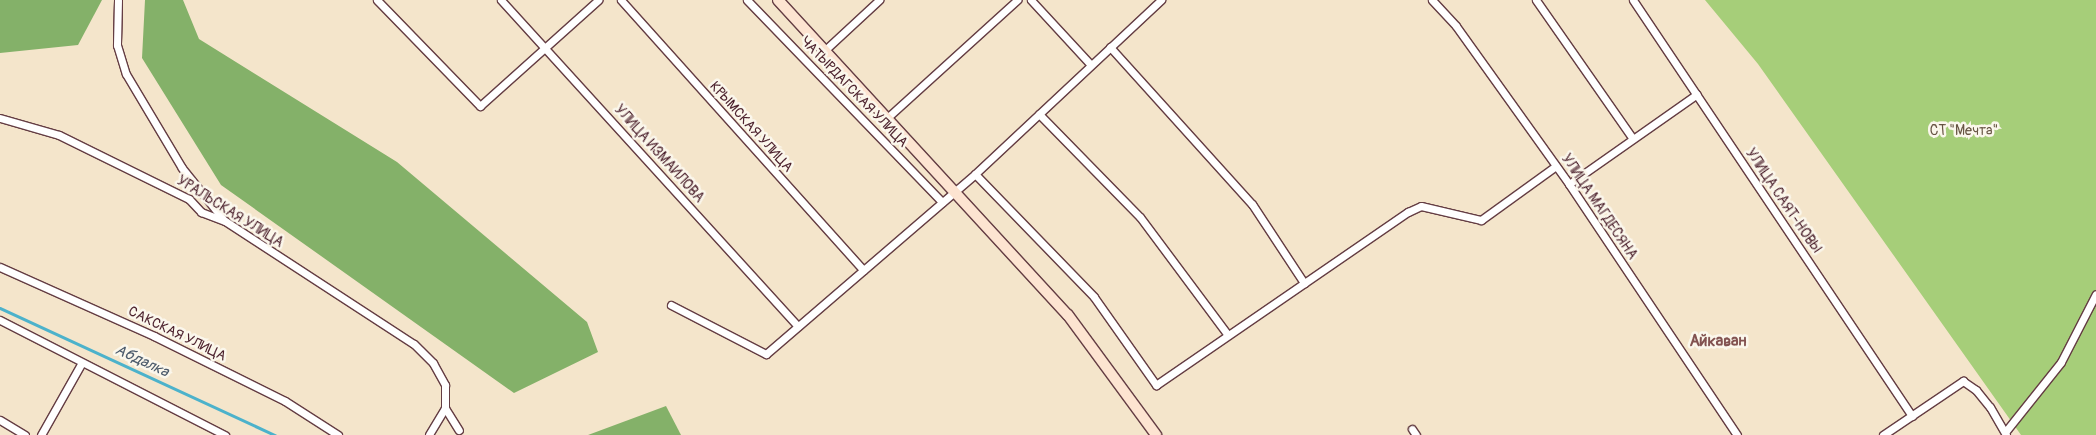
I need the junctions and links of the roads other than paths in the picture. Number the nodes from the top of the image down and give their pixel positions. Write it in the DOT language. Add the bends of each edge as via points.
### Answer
graph roads {
  1 [pos="118,0"];
  2 [pos="377,0"];
  3 [pos="501,0"];
  4 [pos="598,0"];
  5 [pos="621,0"];
  6 [pos="747,0"];
  7 [pos="778,0"];
  8 [pos="879,0"];
  9 [pos="1017,0"];
  10 [pos="1031,0"];
  11 [pos="1161,0"];
  12 [pos="1432,0"];
  13 [pos="1536,0"];
  14 [pos="1633,0"];
  15 [pos="1110,47"];
  16 [pos="547,48"];
  17 [pos="825,50"];
  18 [pos="1091,65"];
  19 [pos="1697,94"];
  20 [pos="1039,114"];
  21 [pos="0,118"];
  22 [pos="887,118"];
  23 [pos="1633,139"];
  24 [pos="1556,166"];
  25 [pos="975,174"];
  26 [pos="1569,184"];
  27 [pos="955,191"];
  28 [pos="942,202"];
  29 [pos="225,221"];
  30 [pos="0,267"];
  31 [pos="863,270"];
  32 [pos="1304,283"];
  33 [pos="2096,294"];
  34 [pos="671,305"];
  35 [pos="0,320"];
  36 [pos="798,326"];
  37 [pos="1228,335"];
  38 [pos="81,364"];
  39 [pos="445,408"];
  40 [pos="1912,416"];
  41 [pos="0,420"];
  42 [pos="459,430"];
  43 [pos="2006,433"];
  44 [pos="25,435"];
  45 [pos="42,435"];
  46 [pos="225,435"];
  47 [pos="338,435"];
  48 [pos="429,435"];
  49 [pos="1156,435"];
  50 [pos="1737,435"];
  51 [pos="1883,435"];
  1 -- 29 [label="street" via="117,45 126,74 182,168"];
  2 -- 16 [label="street" via="480,106"];
  3 -- 16 [label="street, УЛИЦА ИЗМАИЛОВА"];
  4 -- 16 [label="street"];
  5 -- 31 [label="street, КРЫМСКАЯ УЛИЦА"];
  6 -- 28 [label="street, ЧАТЫРДАГСКАЯ УЛИЦА"];
  7 -- 17 [label="main road"];
  8 -- 17 [label="street"];
  9 -- 22 [label="street"];
  10 -- 18 [label="street"];
  11 -- 15 [label="street"];
  12 -- 24 [label="street, УЛИЦА МАГДЕСЯНА" via="1456,26"];
  13 -- 23 [label="street"];
  14 -- 19 [label="street, УЛИЦА САЯТ-НОВЫ"];
  15 -- 18 [label="street"];
  15 -- 32 [label="street" via="1252,204"];
  16 -- 36 [label="street, УЛИЦА ИЗМАИЛОВА"];
  17 -- 22 [label="main road"];
  18 -- 20 [label="street"];
  19 -- 23 [label="street"];
  19 -- 40 [label="street, УЛИЦА САЯТ-НОВЫ"];
  20 -- 25 [label="street"];
  20 -- 37 [label="street" via="1140,217"];
  21 -- 29 [label="street, УРАЛЬСКАЯ УЛИЦА" via="59,135 190,199 201,212"];
  22 -- 27 [label="main road"];
  23 -- 26 [label="street"];
  24 -- 26 [label="street, УЛИЦА МАГДЕСЯНА"];
  24 -- 32 [label="street" via="1481,220 1421,206 1408,212"];
  25 -- 27 [label="street"];
  25 -- 37 [label="street" via="1094,297 1156,386"];
  26 -- 50 [label="street, УЛИЦА МАГДЕСЯНА"];
  27 -- 28 [label="street"];
  27 -- 49 [label="main road" via="1068,316"];
  28 -- 31 [label="street"];
  29 -- 39 [label="street, УРАЛЬСКАЯ УЛИЦА" via="414,344 433,363 445,385"];
  30 -- 47 [label="street, САКСКАЯ УЛИЦА" via="171,344 285,401"];
  31 -- 36 [label="street"];
  32 -- 37 [label="street"];
  33 -- 43 [label="street" via="2061,362"];
  34 -- 36 [label="street" via="766,354"];
  35 -- 38 [label="street"];
  38 -- 45 [label="street"];
  38 -- 46 [label="street"];
  39 -- 42 [label="street"];
  39 -- 48 [label="street"];
  40 -- 43 [label="street" via="1963,381 1976,390"];
  40 -- 51 [label="street"];
  41 -- 44 [label="street"];
}
